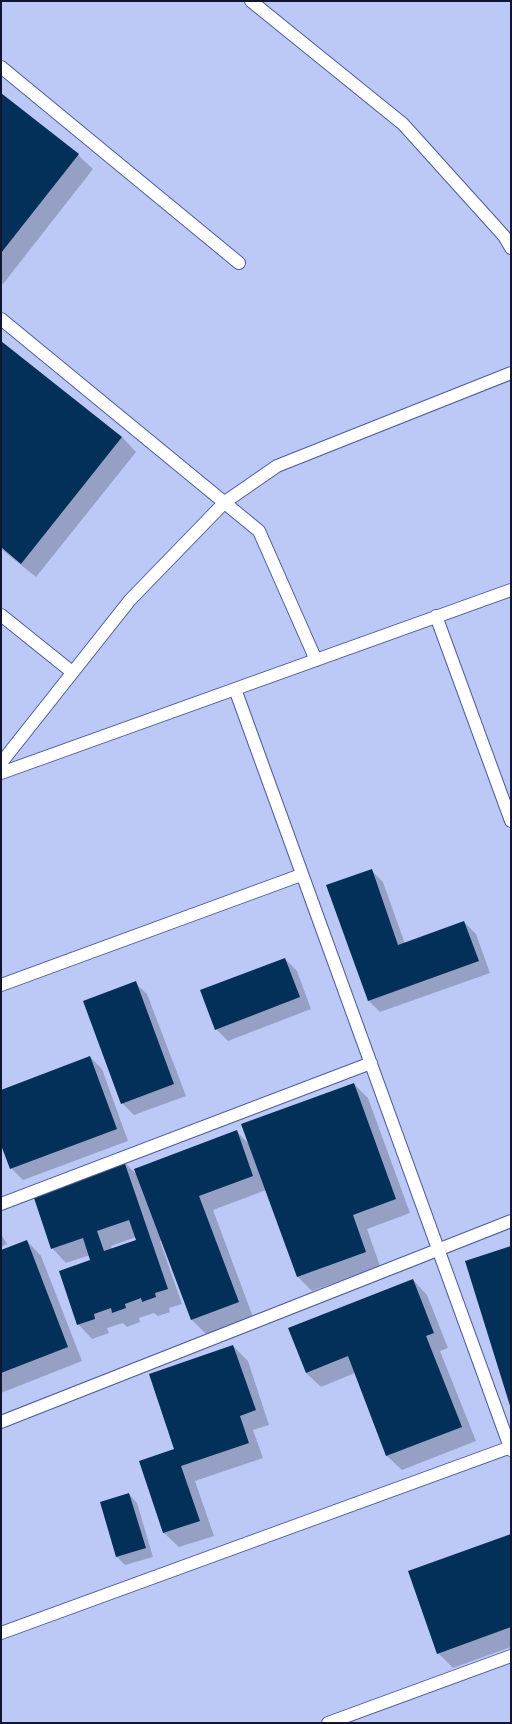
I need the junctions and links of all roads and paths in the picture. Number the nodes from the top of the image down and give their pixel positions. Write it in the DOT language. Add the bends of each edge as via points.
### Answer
graph roads {
  1 [pos="251,1"];
  2 [pos="1,67"];
  3 [pos="511,248"];
  4 [pos="239,263"];
  5 [pos="1,319"];
  6 [pos="511,373"];
  7 [pos="225,502"];
  8 [pos="511,590"];
  9 [pos="1,615"];
  10 [pos="436,616"];
  11 [pos="316,660"];
  12 [pos="72,672"];
  13 [pos="235,688"];
  14 [pos="1,763"];
  15 [pos="1,773"];
  16 [pos="511,821"];
  17 [pos="301,875"];
  18 [pos="1,985"];
  19 [pos="371,1063"];
  20 [pos="1,1204"];
  21 [pos="511,1221"];
  22 [pos="439,1248"];
  23 [pos="1,1422"];
  24 [pos="511,1448"];
  25 [pos="1,1633"];
  26 [pos="511,1656"];
  27 [pos="328,1723"];
  1 -- 3 [label="lane" via="403,124 504,236"];
  2 -- 4 [label="lane"];
  5 -- 7 [label="lane"];
  6 -- 7 [label="lane" via="277,466"];
  7 -- 11 [label="lane" via="259,531"];
  7 -- 12 [label="lane" via="130,600"];
  8 -- 10 [label="lane"];
  9 -- 12 [label="lane"];
  10 -- 11 [label="lane"];
  10 -- 16 [label="lane"];
  11 -- 13 [label="lane"];
  12 -- 14 [label="lane"];
  13 -- 15 [label="lane"];
  13 -- 17 [label="lane"];
  17 -- 18 [label="lane"];
  17 -- 19 [label="lane"];
  19 -- 20 [label="lane"];
  19 -- 22 [label="lane"];
  21 -- 22 [label="lane"];
  22 -- 23 [label="lane"];
  22 -- 24 [label="lane"];
  24 -- 25 [label="lane"];
  26 -- 27 [label="lane"];
}
